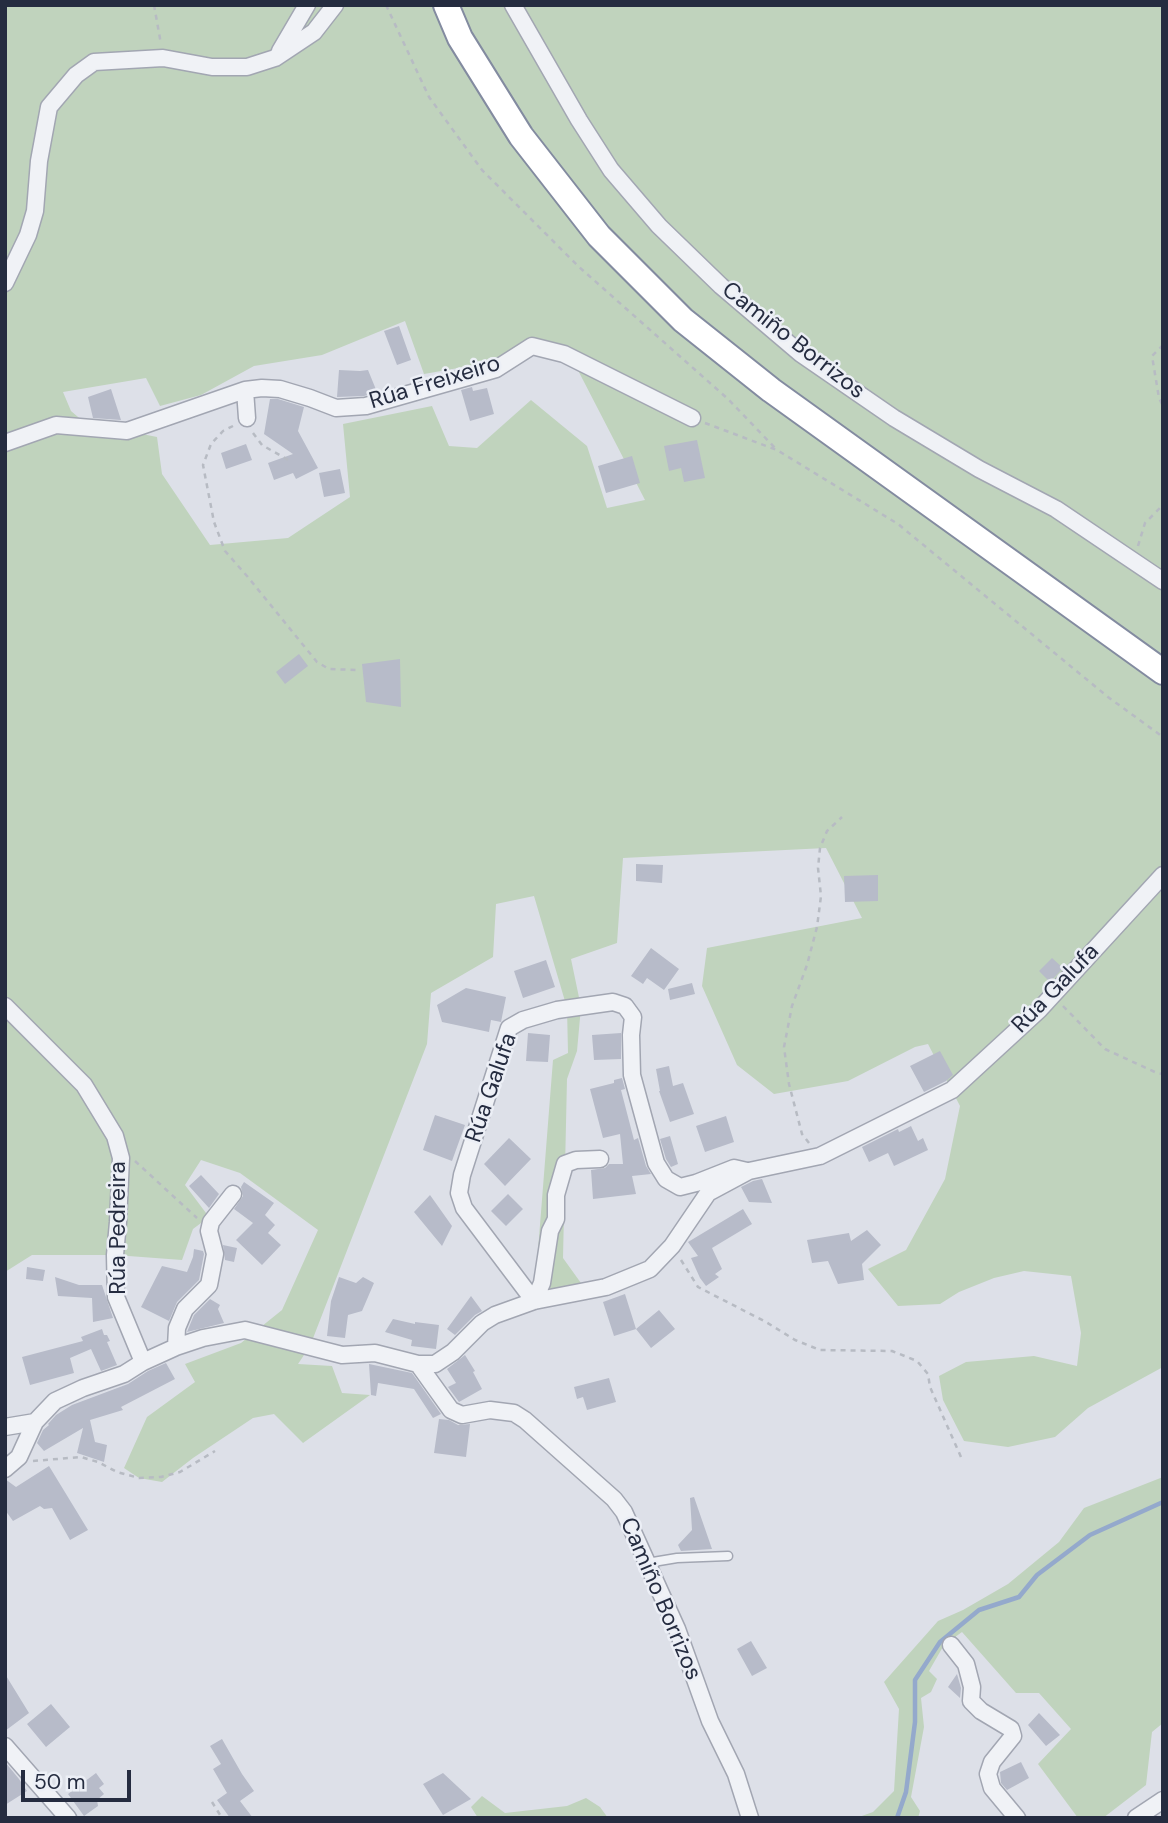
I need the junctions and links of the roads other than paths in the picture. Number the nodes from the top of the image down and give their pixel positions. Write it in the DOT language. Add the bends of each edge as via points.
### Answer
graph roads {
  1 [pos="307,5"];
  2 [pos="335,5"];
  3 [pos="446,5"];
  4 [pos="513,5"];
  5 [pos="275,58"];
  6 [pos="5,283"];
  7 [pos="245,390"];
  8 [pos="247,418"];
  9 [pos="692,418"];
  10 [pos="5,443"];
  11 [pos="1163,581"];
  12 [pos="1163,672"];
  13 [pos="1163,875"];
  14 [pos="5,1006"];
  15 [pos="600,1159"];
  16 [pos="749,1171"];
  17 [pos="233,1194"];
  18 [pos="534,1301"];
  19 [pos="176,1347"];
  20 [pos="143,1362"];
  21 [pos="418,1364"];
  22 [pos="36,1422"];
  23 [pos="5,1427"];
  24 [pos="5,1469"];
  25 [pos="728,1556"];
  26 [pos="647,1563"];
  27 [pos="951,1645"];
  28 [pos="5,1745"];
  29 [pos="1163,1800"];
  30 [pos="68,1818"];
  31 [pos="750,1818"];
  32 [pos="1017,1818"];
  33 [pos="1136,1818"];
  1 -- 5 [label="street"];
  2 -- 5 [label="street" via="314,32"];
  3 -- 12 [label="highway" via="460,38 521,136 599,236 683,320 771,390"];
  4 -- 11 [label="street, Camiño Borrizos" via="611,170 659,226 721,286 801,354 894,418 1056,509"];
  5 -- 6 [label="street" via="247,67 212,67 163,58 94,62 76,75 49,107 35,211"];
  7 -- 8 [label="street"];
  7 -- 9 [label="street, Rúa Freixeiro" via="280,389 336,408 366,407 496,369 532,346 564,354"];
  7 -- 10 [label="street, Rúa Freixeiro" via="127,431 56,425"];
  13 -- 16 [label="street, Rúa Galufa" via="1040,1010 953,1090 820,1156"];
  14 -- 20 [label="street, Rúa Pedreira" via="84,1085 115,1136 121,1158 116,1297"];
  15 -- 18 [label="street" via="565,1164 542,1283"];
  16 -- 18 [label="street, Rúa Galufa" via="708,1193 672,1246 650,1269 606,1287"];
  16 -- 18 [label="street, Rúa Galufa" via="734,1168 680,1186 666,1179 656,1163 632,1075 633,1017 625,1006 613,1002 557,1010 509,1028 460,1193 464,1208"];
  17 -- 19 [label="street" via="211,1222 215,1254 209,1285 186,1309 177,1328"];
  18 -- 21 [label="street, Rúa Galufa" via="482,1323 435,1364"];
  19 -- 20 [label="street"];
  19 -- 21 [label="street" via="245,1330 342,1355 375,1353"];
  20 -- 22 [label="street" via="55,1401"];
  21 -- 26 [label="street, Camiño Borrizos" via="451,1410 462,1415 490,1410 514,1413 525,1420 614,1499"];
  22 -- 23 [label="street"];
  22 -- 24 [label="street" via="19,1457"];
  25 -- 26 [label="lane"];
  26 -- 31 [label="street, Camiño Borrizos" via="710,1721 736,1773"];
  27 -- 32 [label="street" via="966,1664 971,1700 1011,1730 1013,1736 988,1774 992,1788"];
  28 -- 30 [label="street"];
  29 -- 33 [label="street"];
}
